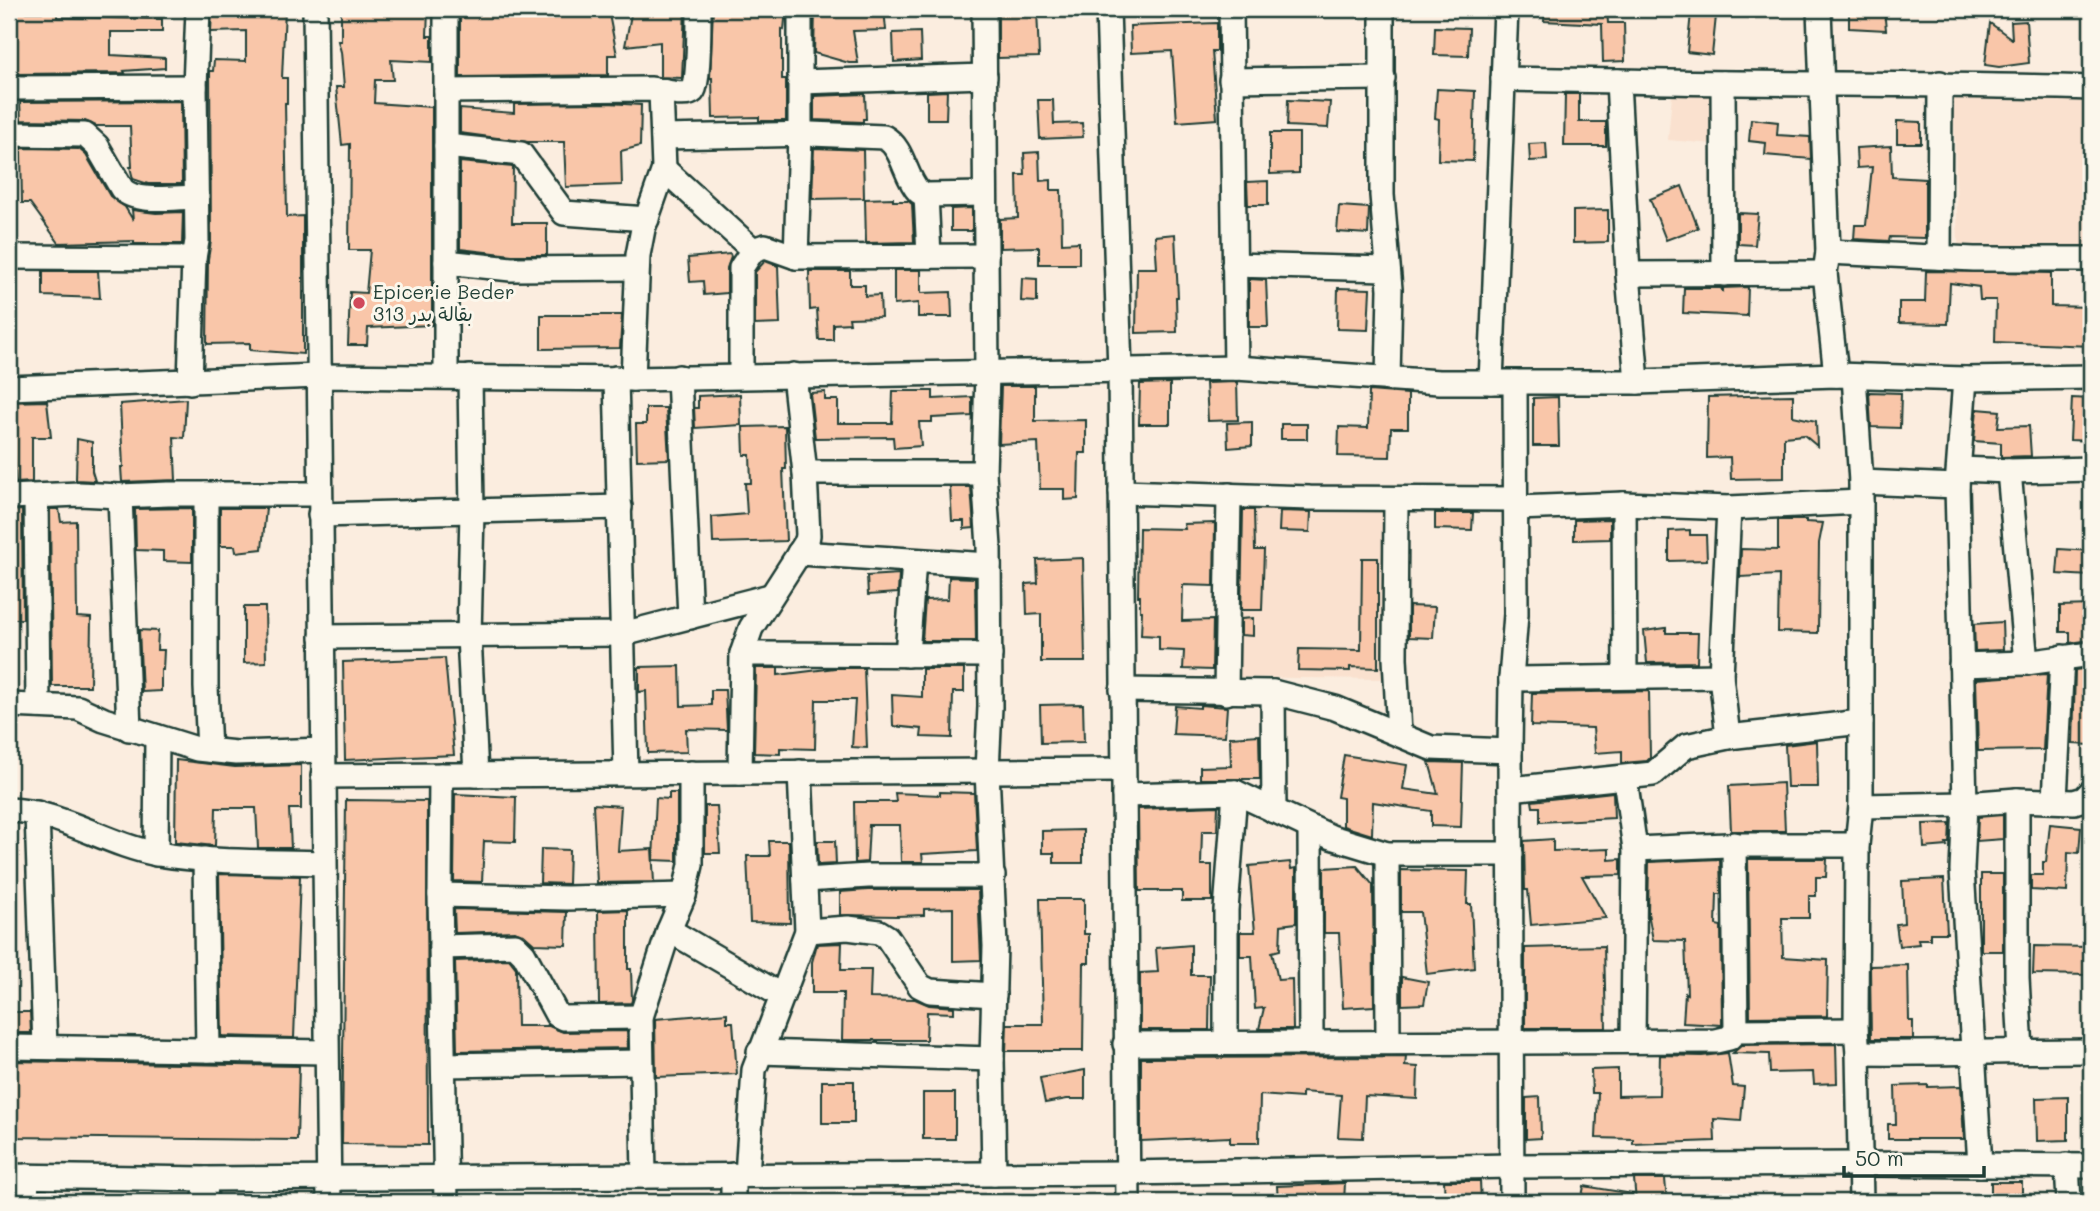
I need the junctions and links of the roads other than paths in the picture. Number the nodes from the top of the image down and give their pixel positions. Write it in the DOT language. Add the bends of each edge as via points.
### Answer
graph roads {
  1 [pos="198,9"];
  2 [pos="315,9"];
  3 [pos="446,9"];
  4 [pos="699,9"];
  5 [pos="800,9"];
  6 [pos="984,9"];
  7 [pos="1108,9"];
  8 [pos="1231,9"];
  9 [pos="1382,9"];
  10 [pos="1506,9"];
  11 [pos="1819,9"];
  12 [pos="985,76"];
  13 [pos="1383,78"];
  14 [pos="1503,79"];
  15 [pos="1231,80"];
  16 [pos="1618,81"];
  17 [pos="800,82"];
  18 [pos="1723,83"];
  19 [pos="1940,83"];
  20 [pos="1821,85"];
  21 [pos="9,88"];
  22 [pos="195,88"];
  23 [pos="2091,88"];
  24 [pos="446,91"];
  25 [pos="661,91"];
  26 [pos="9,134"];
  27 [pos="800,135"];
  28 [pos="663,137"];
  29 [pos="446,146"];
  30 [pos="664,169"];
  31 [pos="985,194"];
  32 [pos="926,195"];
  33 [pos="197,197"];
  34 [pos="647,219"];
  35 [pos="753,250"];
  36 [pos="929,256"];
  37 [pos="986,256"];
  38 [pos="9,257"];
  39 [pos="796,257"];
  40 [pos="1938,257"];
  41 [pos="194,258"];
  42 [pos="2091,259"];
  43 [pos="446,262"];
  44 [pos="1827,262"];
  45 [pos="1234,265"];
  46 [pos="637,268"];
  47 [pos="1387,269"];
  48 [pos="1628,274"];
  49 [pos="1724,274"];
  50 [pos="1236,368"];
  51 [pos="1120,371"];
  52 [pos="987,373"];
  53 [pos="794,374"];
  54 [pos="741,375"];
  55 [pos="319,376"];
  56 [pos="446,376"];
  57 [pos="1845,376"];
  58 [pos="470,377"];
  59 [pos="679,377"];
  60 [pos="2091,377"];
  61 [pos="624,378"];
  62 [pos="1388,379"];
  63 [pos="1965,379"];
  64 [pos="190,382"];
  65 [pos="1491,382"];
  66 [pos="1515,382"];
  67 [pos="1637,382"];
  68 [pos="9,388"];
  69 [pos="2091,469"];
  70 [pos="2009,471"];
  71 [pos="984,472"];
  72 [pos="805,473"];
  73 [pos="1958,477"];
  74 [pos="1121,492"];
  75 [pos="1861,492"];
  76 [pos="206,494"];
  77 [pos="1229,495"];
  78 [pos="120,496"];
  79 [pos="9,497"];
  80 [pos="36,497"];
  81 [pos="1396,499"];
  82 [pos="1516,503"];
  83 [pos="1624,504"];
  84 [pos="320,505"];
  85 [pos="620,507"];
  86 [pos="1728,508"];
  87 [pos="472,511"];
  88 [pos="799,553"];
  89 [pos="914,561"];
  90 [pos="989,565"];
  91 [pos="770,596"];
  92 [pos="690,617"];
  93 [pos="623,634"];
  94 [pos="469,636"];
  95 [pos="322,637"];
  96 [pos="742,654"];
  97 [pos="2091,654"];
  98 [pos="906,655"];
  99 [pos="990,655"];
  100 [pos="2062,657"];
  101 [pos="2026,663"];
  102 [pos="1961,665"];
  103 [pos="1625,676"];
  104 [pos="1721,676"];
  105 [pos="1511,679"];
  106 [pos="1122,690"];
  107 [pos="1226,692"];
  108 [pos="1273,692"];
  109 [pos="9,705"];
  110 [pos="38,706"];
  111 [pos="1861,722"];
  112 [pos="129,729"];
  113 [pos="1399,734"];
  114 [pos="157,737"];
  115 [pos="1728,737"];
  116 [pos="209,750"];
  117 [pos="323,750"];
  118 [pos="1510,751"];
  119 [pos="1123,770"];
  120 [pos="987,771"];
  121 [pos="800,772"];
  122 [pos="691,773"];
  123 [pos="740,773"];
  124 [pos="626,774"];
  125 [pos="440,775"];
  126 [pos="476,775"];
  127 [pos="323,776"];
  128 [pos="1625,778"];
  129 [pos="1510,789"];
  130 [pos="1235,792"];
  131 [pos="2091,792"];
  132 [pos="1124,795"];
  133 [pos="2017,800"];
  134 [pos="2055,800"];
  135 [pos="1965,804"];
  136 [pos="1861,806"];
  137 [pos="9,810"];
  138 [pos="1274,811"];
  139 [pos="37,813"];
  140 [pos="1310,829"];
  141 [pos="1734,844"];
  142 [pos="1857,845"];
  143 [pos="1635,849"];
  144 [pos="1511,853"];
  145 [pos="156,854"];
  146 [pos="1387,854"];
  147 [pos="205,859"];
  148 [pos="324,863"];
  149 [pos="993,876"];
  150 [pos="805,880"];
  151 [pos="440,895"];
  152 [pos="684,895"];
  153 [pos="669,930"];
  154 [pos="807,931"];
  155 [pos="441,947"];
  156 [pos="994,995"];
  157 [pos="782,996"];
  158 [pos="641,1017"];
  159 [pos="1736,1031"];
  160 [pos="1511,1041"];
  161 [pos="1633,1041"];
  162 [pos="1857,1041"];
  163 [pos="1311,1042"];
  164 [pos="1388,1042"];
  165 [pos="1226,1043"];
  166 [pos="1125,1044"];
  167 [pos="9,1047"];
  168 [pos="45,1047"];
  169 [pos="208,1050"];
  170 [pos="2021,1051"];
  171 [pos="2091,1051"];
  172 [pos="326,1052"];
  173 [pos="759,1052"];
  174 [pos="1972,1054"];
  175 [pos="992,1059"];
  176 [pos="641,1062"];
  177 [pos="443,1065"];
  178 [pos="1861,1164"];
  179 [pos="1980,1165"];
  180 [pos="2067,1165"];
  181 [pos="1513,1166"];
  182 [pos="2091,1166"];
  183 [pos="1127,1173"];
  184 [pos="994,1174"];
  185 [pos="740,1175"];
  186 [pos="18,1176"];
  187 [pos="644,1176"];
  188 [pos="446,1177"];
  189 [pos="329,1178"];
  190 [pos="206,1179"];
  191 [pos="26,1202"];
  192 [pos="205,1202"];
  193 [pos="329,1202"];
  194 [pos="446,1202"];
  195 [pos="733,1202"];
  196 [pos="1128,1202"];
  197 [pos="1512,1202"];
  198 [pos="1861,1202"];
  199 [pos="2069,1202"];
  1 -- 22 [label="street"];
  2 -- 55 [label="street"];
  3 -- 24 [label="street"];
  4 -- 25 [label="street" via="695,88 680,94"];
  5 -- 17 [label="street"];
  6 -- 12 [label="street"];
  7 -- 51 [label="street"];
  8 -- 15 [label="street"];
  9 -- 13 [label="street"];
  10 -- 14 [label="street"];
  11 -- 20 [label="street"];
  12 -- 17 [label="street"];
  12 -- 31 [label="street"];
  13 -- 15 [label="street"];
  13 -- 47 [label="street"];
  14 -- 16 [label="street"];
  14 -- 65 [label="street"];
  15 -- 45 [label="street"];
  16 -- 18 [label="street"];
  16 -- 48 [label="street"];
  17 -- 27 [label="street"];
  18 -- 20 [label="street"];
  18 -- 49 [label="street"];
  19 -- 20 [label="street"];
  19 -- 23 [label="street"];
  19 -- 40 [label="street"];
  20 -- 44 [label="street"];
  21 -- 22 [label="street"];
  22 -- 33 [label="street"];
  24 -- 25 [label="street"];
  24 -- 29 [label="street"];
  25 -- 28 [label="street"];
  26 -- 33 [label="street" via="85,135 127,195"];
  27 -- 28 [label="street"];
  27 -- 32 [label="street" via="884,137 895,148 915,187"];
  27 -- 39 [label="street"];
  28 -- 30 [label="street"];
  29 -- 34 [label="street" via="521,155 564,214"];
  29 -- 43 [label="street"];
  30 -- 34 [label="street"];
  30 -- 35 [label="street"];
  31 -- 32 [label="street"];
  31 -- 37 [label="street"];
  32 -- 36 [label="street"];
  33 -- 41 [label="street"];
  34 -- 46 [label="street"];
  35 -- 39 [label="street" via="765,246"];
  35 -- 54 [label="street" via="741,268"];
  36 -- 37 [label="street"];
  36 -- 39 [label="street"];
  37 -- 52 [label="street"];
  38 -- 41 [label="street"];
  40 -- 42 [label="street"];
  40 -- 44 [label="street"];
  41 -- 64 [label="street"];
  43 -- 46 [label="street" via="511,269"];
  43 -- 56 [label="street"];
  44 -- 49 [label="street"];
  44 -- 57 [label="street"];
  45 -- 47 [label="street"];
  45 -- 50 [label="street"];
  46 -- 61 [label="street"];
  47 -- 62 [label="street"];
  48 -- 49 [label="street"];
  48 -- 67 [label="street"];
  50 -- 51 [label="street"];
  50 -- 62 [label="street"];
  51 -- 52 [label="street"];
  51 -- 74 [label="street"];
  52 -- 53 [label="street"];
  52 -- 71 [label="street"];
  53 -- 54 [label="street"];
  53 -- 72 [label="street"];
  54 -- 59 [label="street"];
  55 -- 56 [label="street"];
  55 -- 64 [label="street"];
  55 -- 84 [label="street"];
  56 -- 58 [label="street"];
  57 -- 63 [label="street"];
  57 -- 67 [label="street"];
  57 -- 75 [label="street"];
  58 -- 61 [label="street"];
  58 -- 87 [label="street"];
  59 -- 61 [label="street"];
  59 -- 92 [label="street"];
  60 -- 63 [label="street"];
  61 -- 85 [label="street"];
  62 -- 65 [label="street"];
  63 -- 73 [label="street"];
  64 -- 68 [label="street"];
  65 -- 66 [label="street"];
  66 -- 67 [label="street"];
  66 -- 82 [label="street"];
  69 -- 70 [label="street"];
  70 -- 73 [label="street"];
  70 -- 101 [label="street"];
  71 -- 72 [label="street"];
  71 -- 90 [label="street"];
  72 -- 88 [label="street" via="808,535"];
  73 -- 75 [label="street"];
  73 -- 102 [label="street"];
  74 -- 77 [label="street"];
  74 -- 106 [label="street"];
  75 -- 86 [label="street"];
  75 -- 111 [label="street"];
  76 -- 78 [label="street"];
  76 -- 84 [label="street"];
  76 -- 116 [label="street"];
  77 -- 81 [label="street"];
  77 -- 107 [label="street"];
  78 -- 80 [label="street"];
  78 -- 112 [label="street"];
  79 -- 80 [label="street"];
  80 -- 110 [label="street"];
  81 -- 82 [label="street"];
  81 -- 113 [label="street"];
  82 -- 83 [label="street"];
  82 -- 105 [label="street"];
  83 -- 86 [label="street"];
  83 -- 103 [label="street"];
  84 -- 87 [label="street"];
  84 -- 95 [label="street"];
  85 -- 87 [label="street"];
  85 -- 93 [label="street"];
  86 -- 104 [label="street"];
  87 -- 94 [label="street"];
  88 -- 89 [label="street"];
  88 -- 91 [label="street"];
  89 -- 90 [label="street"];
  89 -- 98 [label="street"];
  90 -- 99 [label="street"];
  91 -- 92 [label="street"];
  91 -- 96 [label="street"];
  92 -- 93 [label="street"];
  93 -- 94 [label="street"];
  93 -- 124 [label="street"];
  94 -- 95 [label="street"];
  94 -- 126 [label="street"];
  95 -- 117 [label="street"];
  96 -- 98 [label="street"];
  96 -- 123 [label="street"];
  97 -- 100 [label="street"];
  98 -- 99 [label="street"];
  99 -- 120 [label="street"];
  100 -- 101 [label="street"];
  100 -- 134 [label="street"];
  101 -- 102 [label="street"];
  102 -- 135 [label="street"];
  103 -- 104 [label="street"];
  103 -- 105 [label="street"];
  104 -- 115 [label="street"];
  105 -- 118 [label="street"];
  106 -- 107 [label="street"];
  106 -- 119 [label="street"];
  107 -- 108 [label="street"];
  108 -- 113 [label="street" via="1335,708"];
  108 -- 138 [label="street"];
  109 -- 110 [label="street"];
  110 -- 112 [label="street" via="78,708"];
  111 -- 115 [label="street"];
  111 -- 136 [label="street"];
  112 -- 114 [label="street"];
  113 -- 118 [label="street" via="1431,748"];
  114 -- 116 [label="street"];
  114 -- 145 [label="street"];
  115 -- 128 [label="street" via="1686,746 1653,774"];
  116 -- 117 [label="street"];
  117 -- 127 [label="street"];
  118 -- 129 [label="street"];
  119 -- 120 [label="street"];
  119 -- 132 [label="street"];
  120 -- 121 [label="street"];
  120 -- 149 [label="street"];
  121 -- 123 [label="street"];
  121 -- 150 [label="street"];
  122 -- 123 [label="street"];
  122 -- 124 [label="street"];
  122 -- 152 [label="street" via="691,865"];
  124 -- 126 [label="street"];
  125 -- 126 [label="street"];
  125 -- 127 [label="street"];
  125 -- 151 [label="street"];
  127 -- 148 [label="street"];
  128 -- 129 [label="street"];
  128 -- 143 [label="street"];
  129 -- 144 [label="street"];
  130 -- 132 [label="street"];
  130 -- 138 [label="street"];
  130 -- 165 [label="street" via="1226,910"];
  131 -- 134 [label="street" via="2074,802"];
  132 -- 166 [label="street"];
  133 -- 134 [label="street"];
  133 -- 135 [label="street"];
  133 -- 170 [label="street"];
  135 -- 136 [label="street"];
  135 -- 174 [label="street" via="1962,870"];
  136 -- 142 [label="street"];
  137 -- 139 [label="street"];
  138 -- 140 [label="street"];
  139 -- 145 [label="street"];
  139 -- 168 [label="street"];
  140 -- 146 [label="street"];
  140 -- 163 [label="street"];
  141 -- 142 [label="street"];
  141 -- 143 [label="street"];
  141 -- 159 [label="street"];
  142 -- 162 [label="street"];
  143 -- 161 [label="street"];
  144 -- 146 [label="street"];
  144 -- 160 [label="street"];
  145 -- 147 [label="street"];
  146 -- 164 [label="street"];
  147 -- 148 [label="street"];
  147 -- 169 [label="street"];
  148 -- 172 [label="street"];
  149 -- 150 [label="street"];
  149 -- 156 [label="street"];
  150 -- 154 [label="street"];
  151 -- 152 [label="street"];
  151 -- 155 [label="street"];
  152 -- 153 [label="street"];
  153 -- 157 [label="street"];
  153 -- 158 [label="street"];
  154 -- 156 [label="street" via="848,928 879,932 920,986 930,991"];
  154 -- 157 [label="street"];
  155 -- 158 [label="street" via="515,945 552,1010 563,1018"];
  155 -- 177 [label="street"];
  156 -- 175 [label="street"];
  157 -- 173 [label="street"];
  158 -- 176 [label="street"];
  159 -- 161 [label="street" via="1716,1041"];
  159 -- 162 [label="street"];
  160 -- 161 [label="street"];
  160 -- 164 [label="street"];
  160 -- 181 [label="street"];
  162 -- 174 [label="street"];
  162 -- 178 [label="street"];
  163 -- 164 [label="street"];
  163 -- 165 [label="street"];
  165 -- 166 [label="street"];
  166 -- 183 [label="street"];
  167 -- 168 [label="street"];
  168 -- 169 [label="street"];
  169 -- 172 [label="street"];
  170 -- 171 [label="street"];
  170 -- 174 [label="street"];
  172 -- 189 [label="street"];
  173 -- 175 [label="street"];
  173 -- 185 [label="street"];
  174 -- 179 [label="street"];
  175 -- 184 [label="street"];
  176 -- 177 [label="street"];
  176 -- 187 [label="street"];
  177 -- 188 [label="street"];
  178 -- 179 [label="street"];
  178 -- 181 [label="street"];
  178 -- 198 [label="street"];
  179 -- 180 [label="street"];
  180 -- 182 [label="street"];
  180 -- 199 [label="street"];
  181 -- 183 [label="street"];
  181 -- 197 [label="street"];
  183 -- 184 [label="street"];
  183 -- 196 [label="street"];
  184 -- 185 [label="street"];
  185 -- 187 [label="street"];
  185 -- 195 [label="street"];
  186 -- 190 [label="street"];
  186 -- 191 [label="street"];
  187 -- 188 [label="street"];
  188 -- 189 [label="street"];
  188 -- 194 [label="street"];
  189 -- 190 [label="street"];
  189 -- 193 [label="street"];
  190 -- 192 [label="street"];
}
